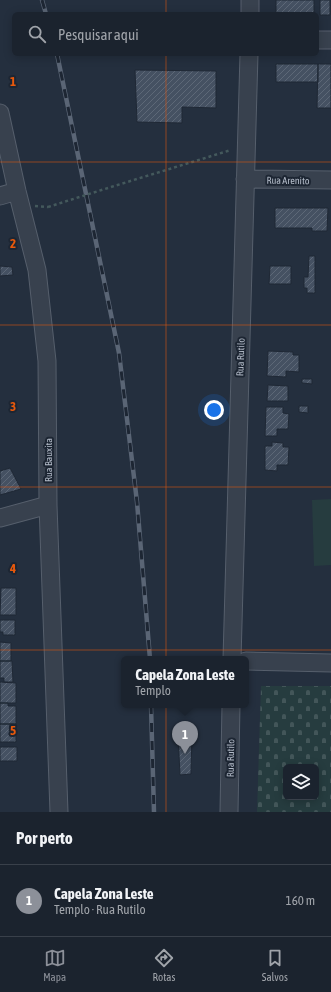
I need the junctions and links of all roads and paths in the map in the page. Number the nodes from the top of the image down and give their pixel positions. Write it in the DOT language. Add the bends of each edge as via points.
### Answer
graph roads {
  1 [pos="250,0"];
  2 [pos="250,12"];
  3 [pos="319,40"];
  4 [pos="331,40"];
  5 [pos="249,56"];
  6 [pos="0,113"];
  7 [pos="246,146"];
  8 [pos="245,179"];
  9 [pos="331,180"];
  10 [pos="17,191"];
  11 [pos="0,196"];
  12 [pos="48,207"];
  13 [pos="48,505"];
  14 [pos="0,518"];
  15 [pos="232,656"];
  16 [pos="249,661"];
  17 [pos="331,663"];
  18 [pos="231,708"];
  19 [pos="59,812"];
  20 [pos="229,812"];
  1 -- 2 [label="street"];
  3 -- 4 [label="street"];
  5 -- 7 [label="street, Rua Rutilo"];
  6 -- 10 [label="street, Rua Bauxita"];
  7 -- 8 [label="street, Rua Rutilo"];
  7 -- 12 [label="path, bridge"];
  8 -- 9 [label="street, Rua Arenito"];
  8 -- 15 [label="street, Rua Rutilo"];
  10 -- 11 [label="street"];
  10 -- 13 [label="street, Rua Bauxita" via="37,270 47,361"];
  13 -- 14 [label="street"];
  13 -- 19 [label="street, Rua Bauxita"];
  16 -- 17 [label="street"];
  18 -- 20 [label="street, Rua Rutilo"];
}
